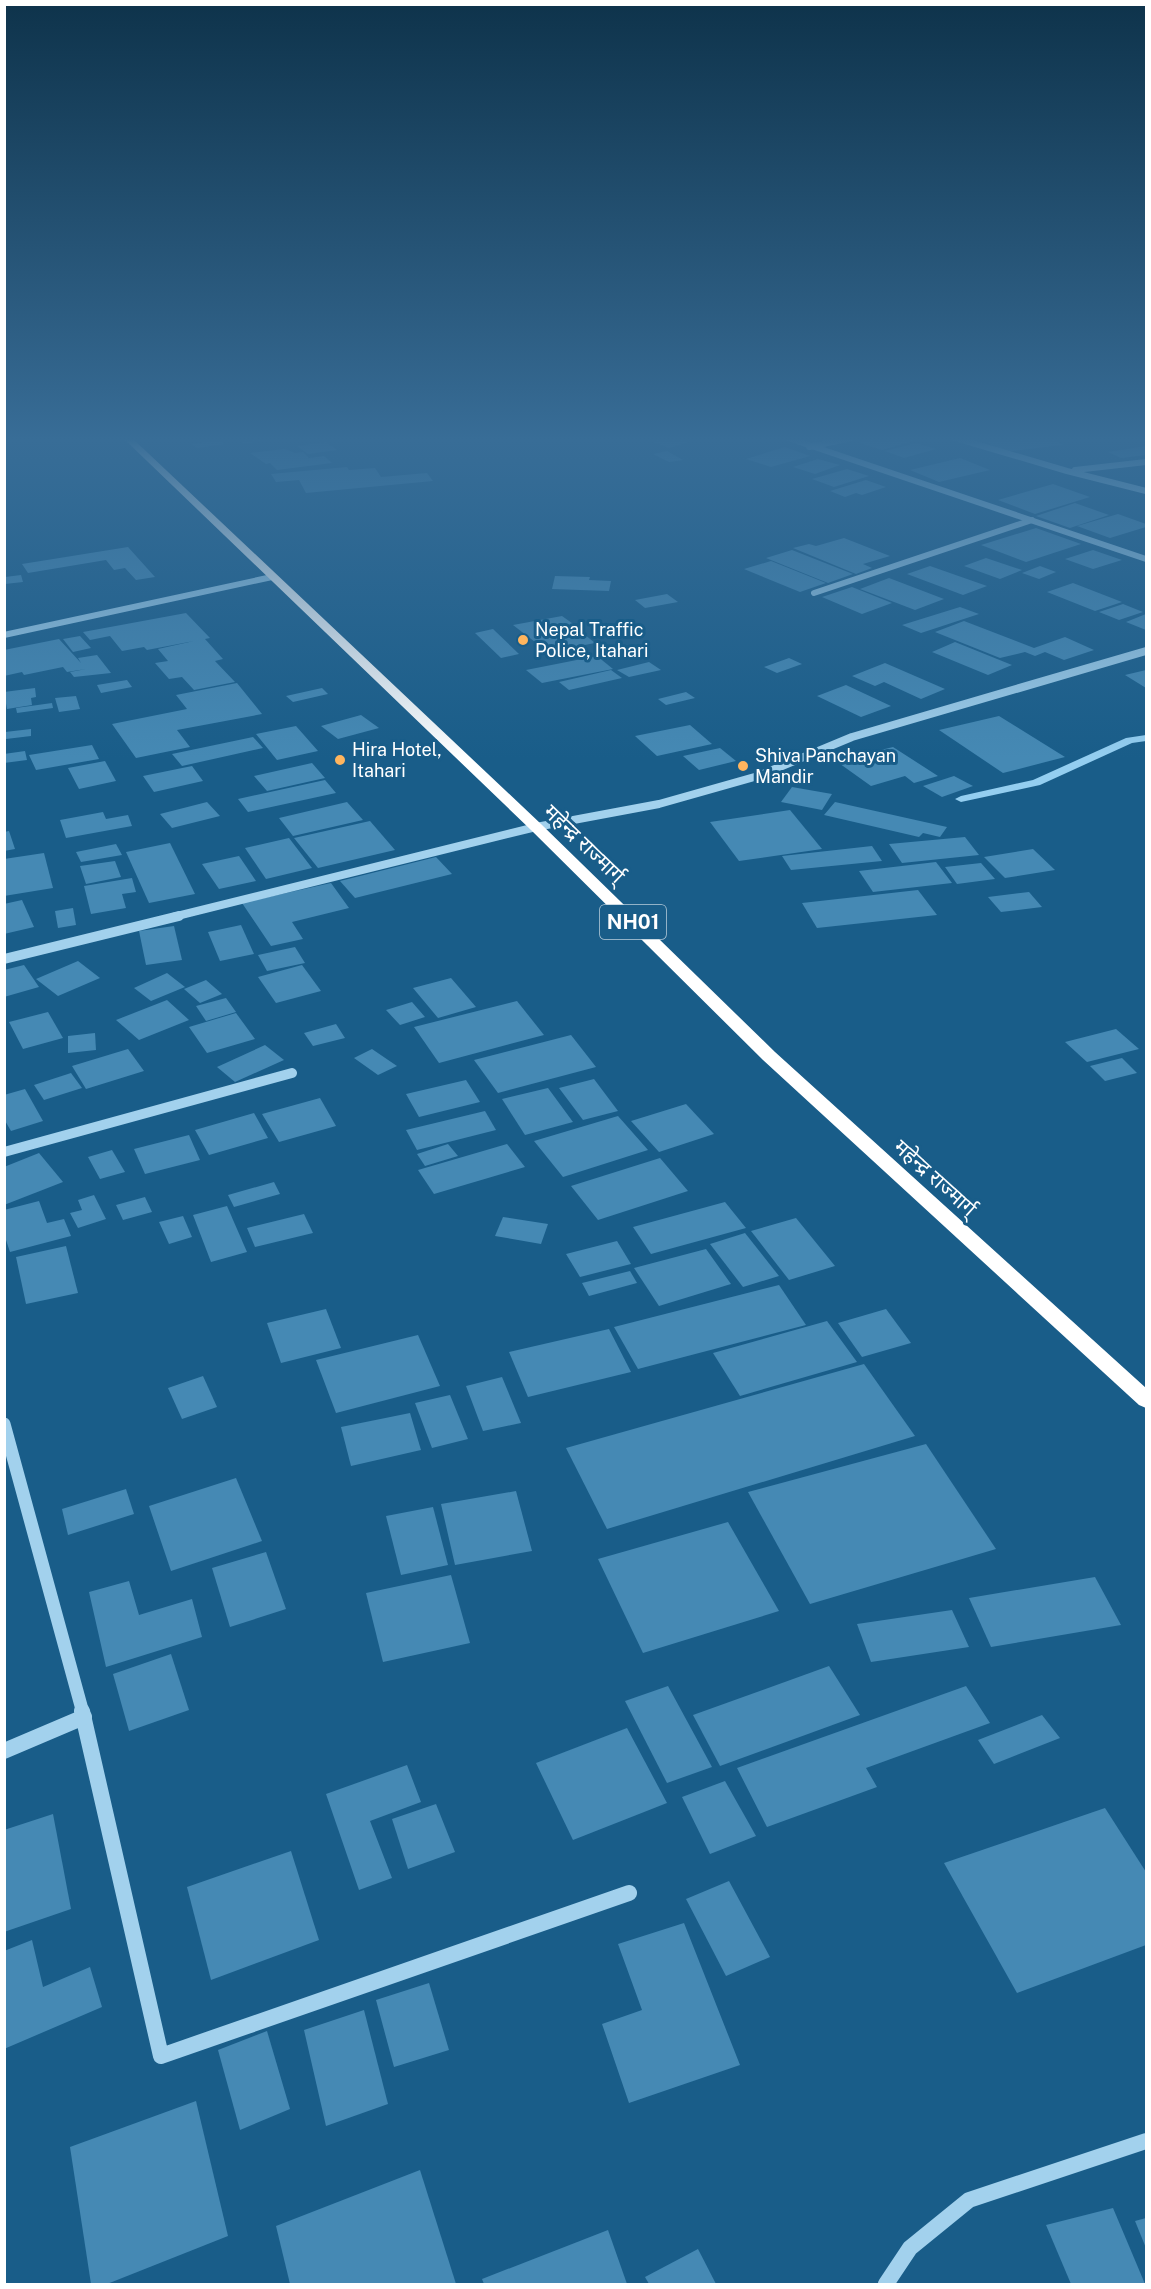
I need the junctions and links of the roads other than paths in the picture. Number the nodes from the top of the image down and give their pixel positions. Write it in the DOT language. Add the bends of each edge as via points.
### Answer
graph roads {
  1 [pos="237,544"];
  2 [pos="961,544"];
  3 [pos="1102,544"];
  4 [pos="1146,559"];
  5 [pos="272,578"];
  6 [pos="814,593"];
  7 [pos="4,635"];
  8 [pos="1146,651"];
  9 [pos="536,826"];
  10 [pos="4,959"];
  11 [pos="292,1072"];
  12 [pos="4,1152"];
  13 [pos="1143,1393"];
  14 [pos="4,1424"];
  15 [pos="84,1717"];
  16 [pos="4,1751"];
  17 [pos="629,1893"];
  18 [pos="1146,2140"];
  19 [pos="886,2284"];
  1 -- 5 [label="highway, महेन्द्र राज्मार्ग् / NH01"];
  2 -- 6 [label="street"];
  3 -- 4 [label="street"];
  5 -- 7 [label="street"];
  5 -- 9 [label="highway, महेन्द्र राज्मार्ग् / NH01"];
  8 -- 9 [label="street" via="852,737 747,779 659,804"];
  9 -- 10 [label="street"];
  9 -- 13 [label="highway, महेन्द्र राज्मार्ग् / NH01" via="769,1056"];
  11 -- 12 [label="street"];
  14 -- 15 [label="street"];
  15 -- 16 [label="street"];
  15 -- 17 [label="street" via="161,2056"];
  18 -- 19 [label="street" via="969,2200 909,2248"];
}
